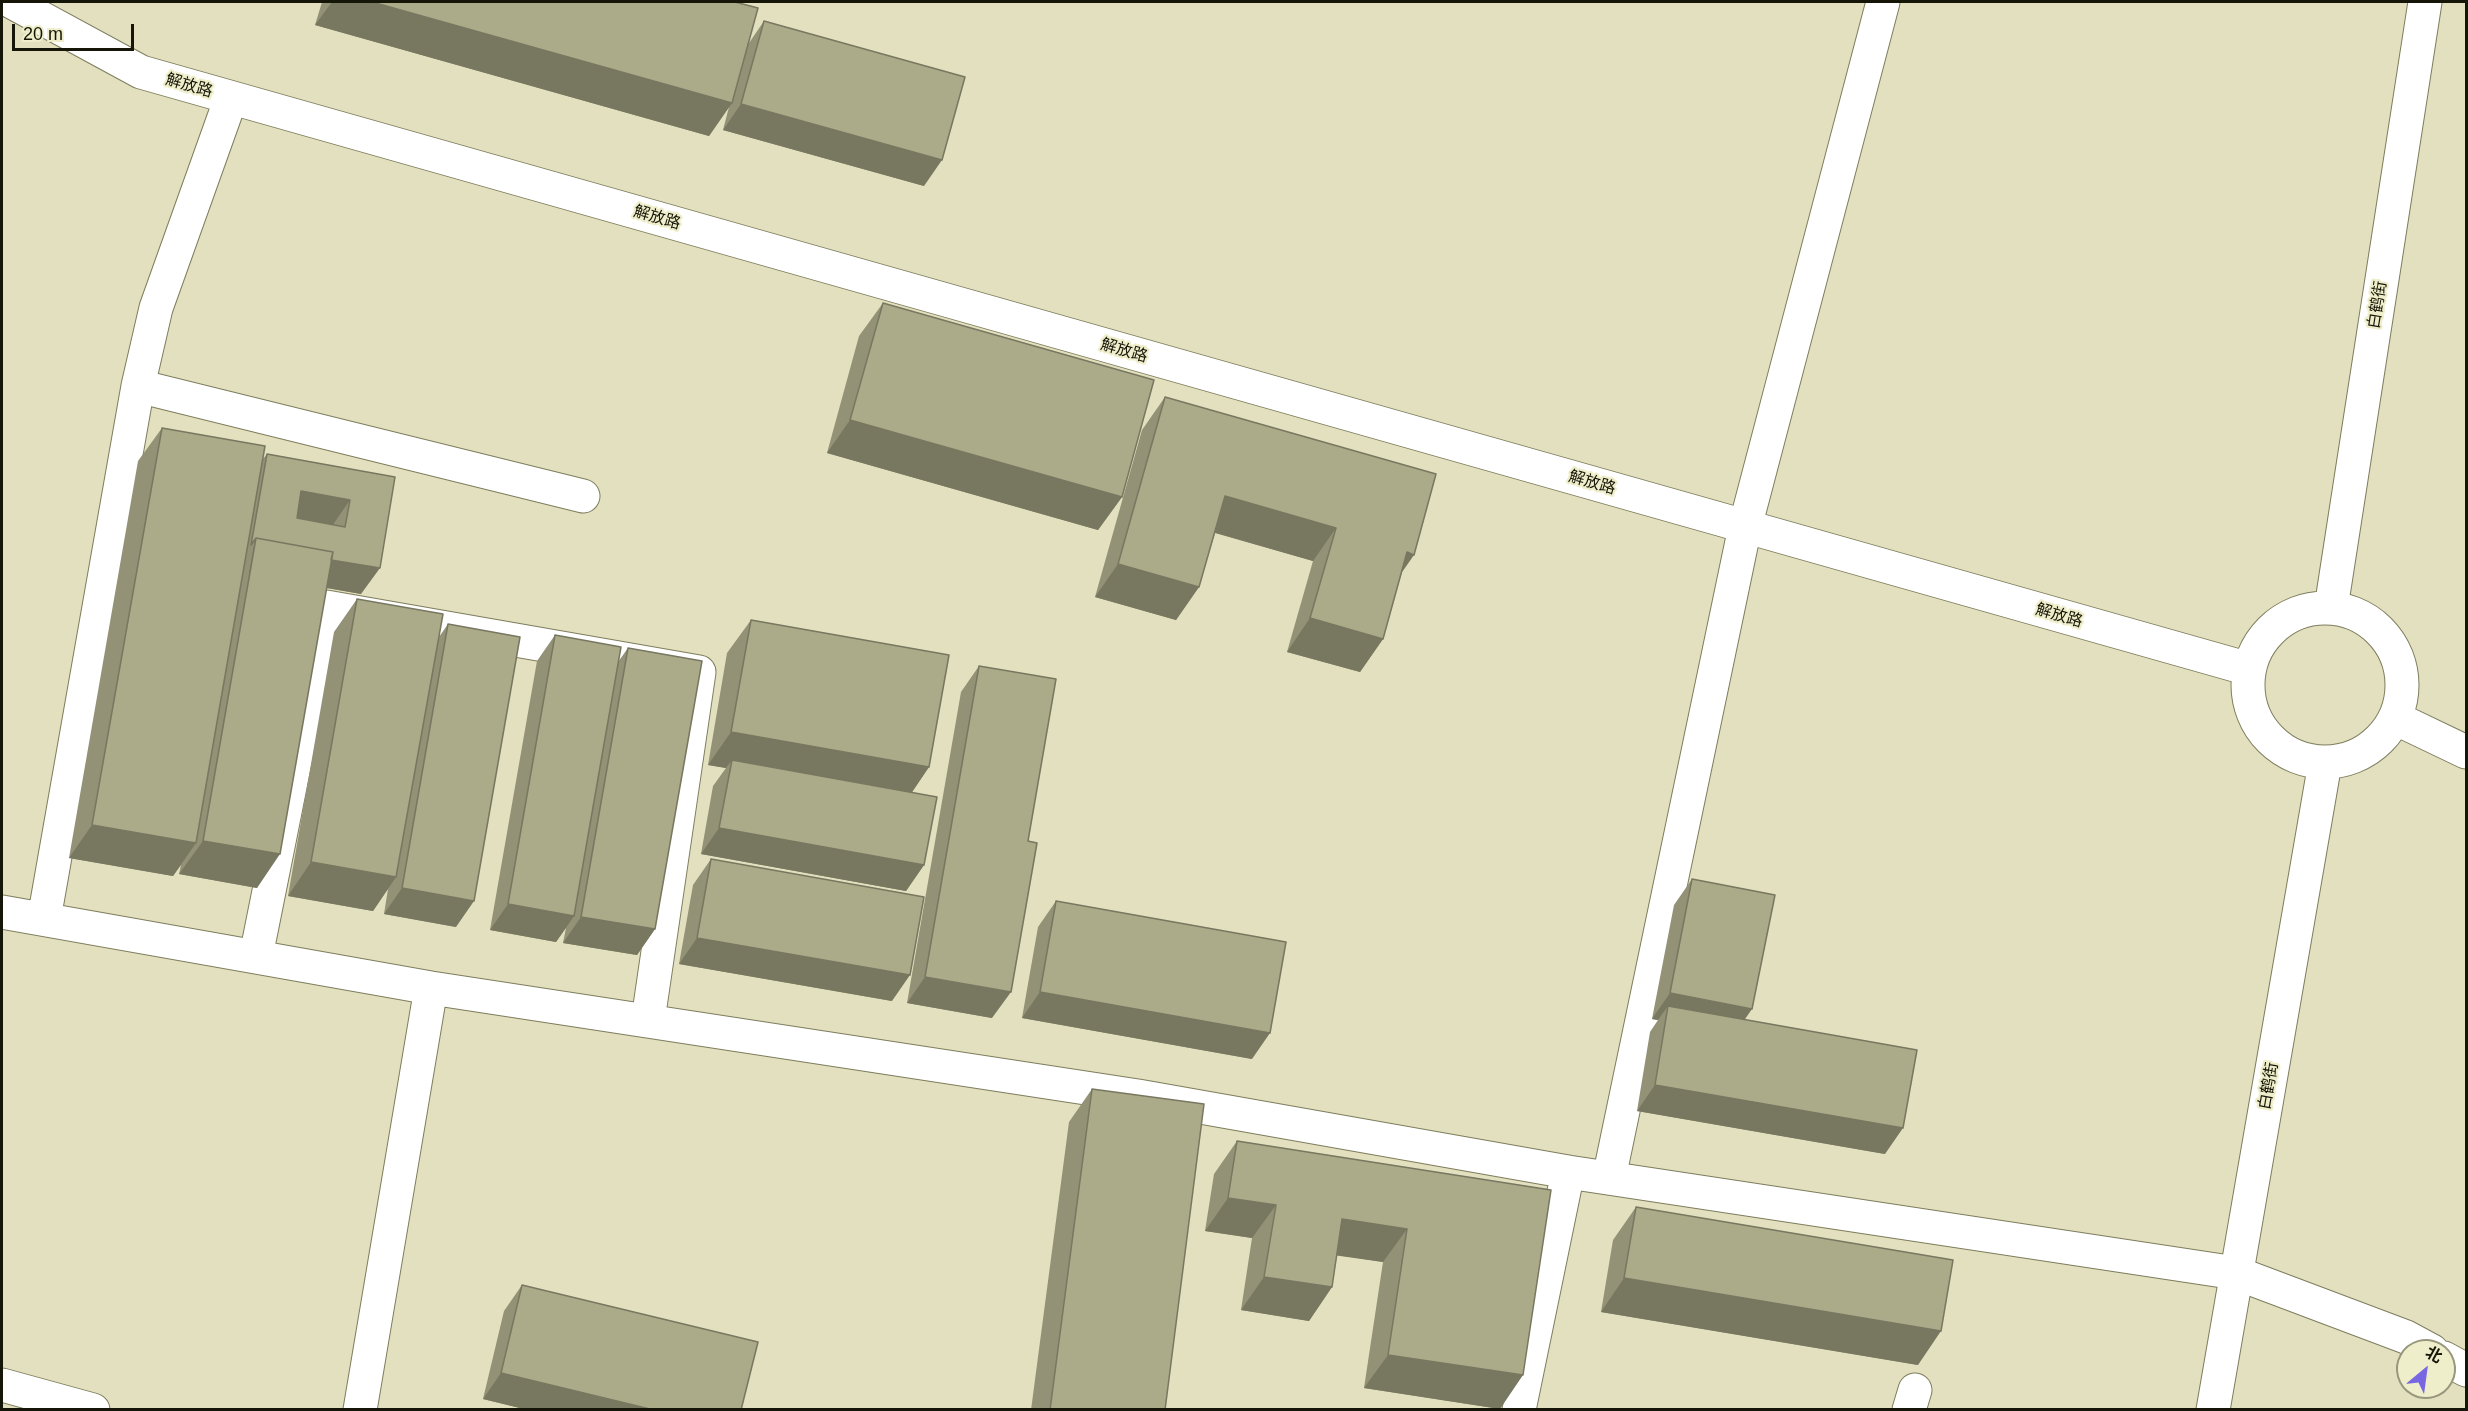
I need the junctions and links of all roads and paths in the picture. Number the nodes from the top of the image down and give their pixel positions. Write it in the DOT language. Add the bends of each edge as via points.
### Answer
graph roads {
  1 [pos="12,2"];
  2 [pos="1883,2"];
  3 [pos="2425,2"];
  4 [pos="231,98"];
  5 [pos="138,386"];
  6 [pos="583,496"];
  7 [pos="1745,527"];
  8 [pos="2331,608"];
  9 [pos="2249,669"];
  10 [pos="2395,718"];
  11 [pos="2466,752"];
  12 [pos="2325,763"];
  13 [pos="2,912"];
  14 [pos="44,919"];
  15 [pos="256,956"];
  16 [pos="431,988"];
  17 [pos="648,1020"];
  18 [pos="1568,1172"];
  19 [pos="1609,1178"];
  20 [pos="2236,1273"];
  21 [pos="2410,1339"];
  22 [pos="2,1384"];
  23 [pos="93,1410"];
  24 [pos="360,1410"];
  25 [pos="1519,1410"];
  26 [pos="2213,1410"];
  1 -- 4 [label="main road, 解放路" via="141,72"];
  2 -- 7 [label="main road"];
  3 -- 8 [label="main road, 白鹤街"];
  4 -- 5 [label="main road" via="156,308"];
  4 -- 7 [label="main road, 解放路"];
  5 -- 6 [label="main road"];
  5 -- 14 [label="main road"];
  7 -- 9 [label="main road, 解放路"];
  7 -- 19 [label="main road"];
  8 -- 9 [label="main road" via="2303,611 2278,623 2259,643"];
  8 -- 10 [label="main road" via="2359,616 2384,634 2398,660 2403,689"];
  9 -- 12 [label="main road" via="2248,697 2257,723 2275,744 2298,758"];
  10 -- 11 [label="main road"];
  10 -- 12 [label="main road" via="2378,742 2354,757"];
  12 -- 20 [label="main road, 白鹤街"];
  13 -- 14 [label="main road"];
  14 -- 15 [label="main road"];
  15 -- 16 [label="main road"];
  15 -- 17 [label="main road" via="326,608 699,672"];
  16 -- 17 [label="main road"];
  16 -- 24 [label="main road"];
  17 -- 18 [label="main road" via="1138,1096"];
  18 -- 19 [label="main road"];
  18 -- 25 [label="main road"];
  19 -- 20 [label="main road"];
  20 -- 21 [label="main road"];
  20 -- 26 [label="main road, 白鹤街"];
  22 -- 23 [label="main road"];
}
